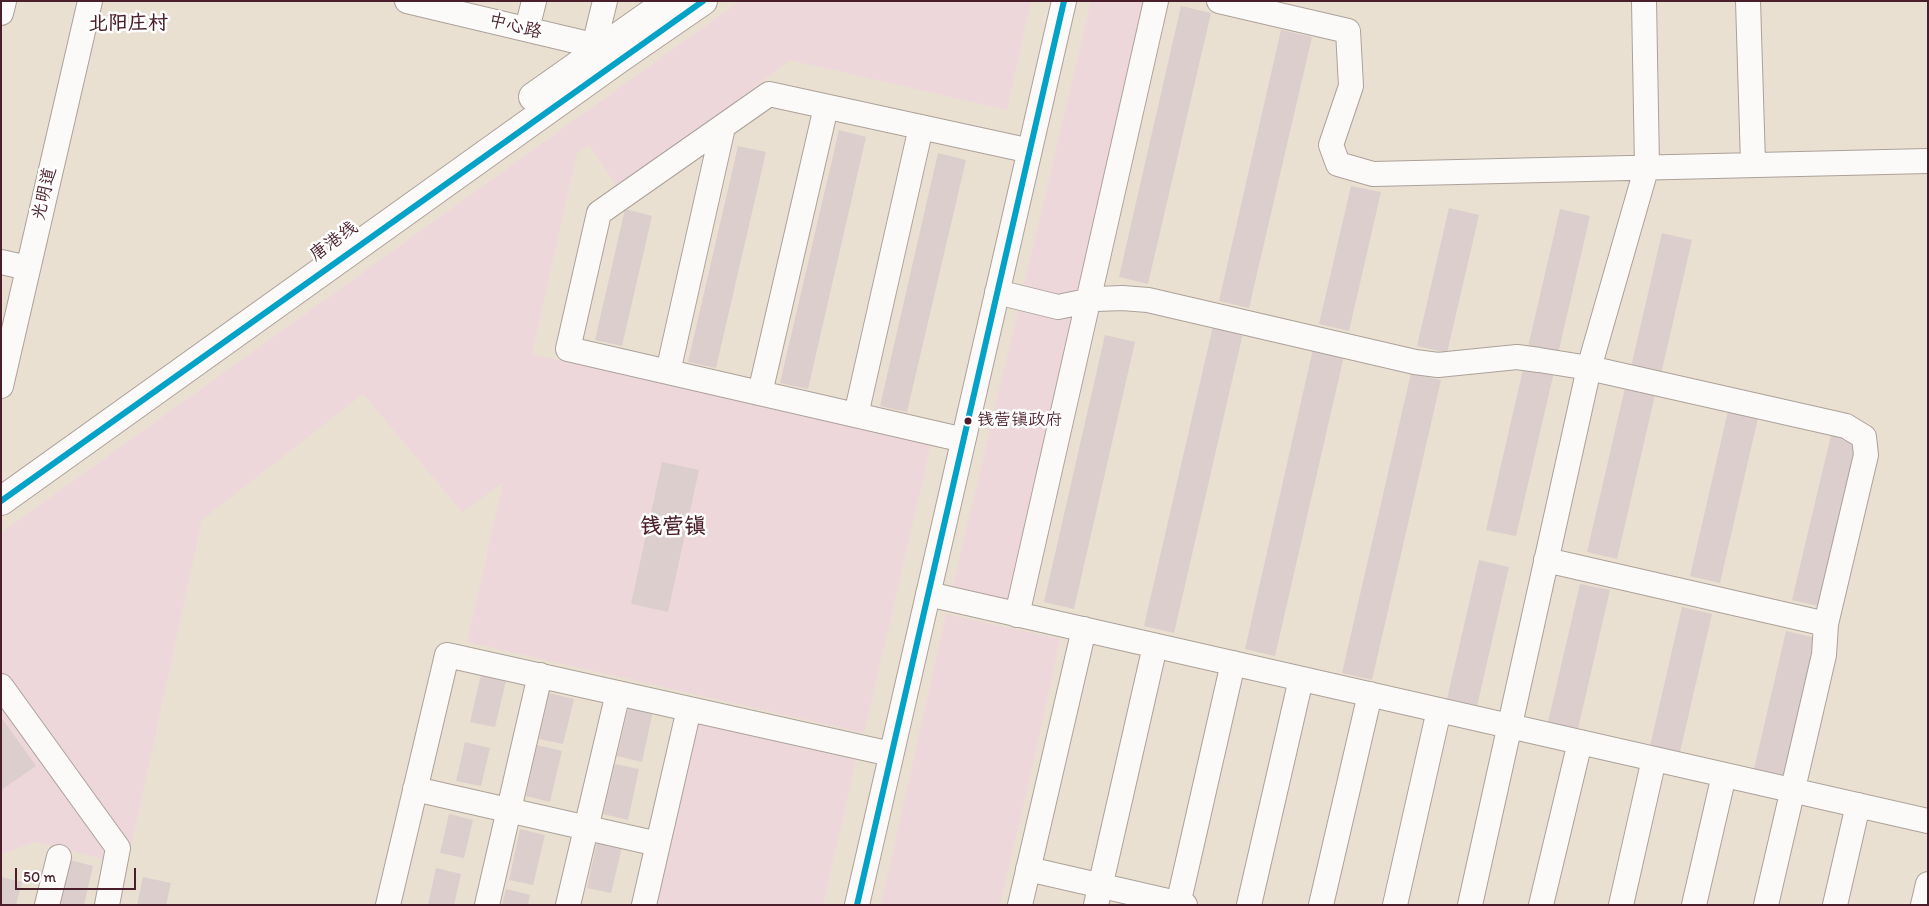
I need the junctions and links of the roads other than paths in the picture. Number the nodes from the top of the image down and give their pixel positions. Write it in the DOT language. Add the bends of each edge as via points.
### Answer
graph roads {
  1 [pos="4,1"];
  2 [pos="90,1"];
  3 [pos="408,1"];
  4 [pos="534,1"];
  5 [pos="605,1"];
  6 [pos="669,1"];
  7 [pos="703,1"];
  8 [pos="1051,1"];
  9 [pos="1064,1"];
  10 [pos="1156,1"];
  11 [pos="1219,1"];
  12 [pos="1644,1"];
  13 [pos="1748,1"];
  14 [pos="1270,7"];
  15 [pos="463,8"];
  16 [pos="1,13"];
  17 [pos="527,30"];
  18 [pos="605,50"];
  19 [pos="826,107"];
  20 [pos="723,127"];
  21 [pos="921,128"];
  22 [pos="1017,148"];
  23 [pos="1928,161"];
  24 [pos="1753,164"];
  25 [pos="1647,166"];
  26 [pos="1,262"];
  27 [pos="28,268"];
  28 [pos="997,292"];
  29 [pos="1087,302"];
  30 [pos="1589,368"];
  31 [pos="668,372"];
  32 [pos="1,386"];
  33 [pos="760,393"];
  34 [pos="856,415"];
  35 [pos="951,437"];
  36 [pos="1,486"];
  37 [pos="1,500"];
  38 [pos="1546,560"];
  39 [pos="928,594"];
  40 [pos="1017,615"];
  41 [pos="1826,624"];
  42 [pos="1084,630"];
  43 [pos="1156,646"];
  44 [pos="1233,663"];
  45 [pos="540,676"];
  46 [pos="1301,679"];
  47 [pos="1,686"];
  48 [pos="618,693"];
  49 [pos="1370,694"];
  50 [pos="689,709"];
  51 [pos="1439,710"];
  52 [pos="1509,726"];
  53 [pos="1580,742"];
  54 [pos="885,752"];
  55 [pos="1654,759"];
  56 [pos="1724,775"];
  57 [pos="415,790"];
  58 [pos="1792,790"];
  59 [pos="1858,805"];
  60 [pos="508,810"];
  61 [pos="1928,821"];
  62 [pos="586,828"];
  63 [pos="658,844"];
  64 [pos="58,857"];
  65 [pos="1028,869"];
  66 [pos="1928,884"];
  67 [pos="1098,895"];
  68 [pos="1180,904"];
  69 [pos="47,905"];
  70 [pos="107,905"];
  71 [pos="388,905"];
  72 [pos="487,905"];
  73 [pos="568,905"];
  74 [pos="644,905"];
  75 [pos="843,905"];
  76 [pos="857,905"];
  77 [pos="1020,905"];
  78 [pos="1249,905"];
  79 [pos="1322,905"];
  80 [pos="1395,905"];
  81 [pos="1470,905"];
  82 [pos="1541,905"];
  83 [pos="1621,905"];
  84 [pos="1694,905"];
  85 [pos="1766,905"];
  86 [pos="1835,905"];
  87 [pos="1923,905"];
  1 -- 16 [label="street"];
  2 -- 27 [label="street, 光明道"];
  3 -- 15 [label="street, 中心路"];
  4 -- 17 [label="street"];
  5 -- 18 [label="street"];
  6 -- 18 [label="highway, 唐港线"];
  7 -- 18 [label="highway, 唐港线"];
  8 -- 22 [label="street"];
  9 -- 28 [label="street"];
  10 -- 29 [label="street"];
  11 -- 14 [label="street"];
  12 -- 25 [label="street"];
  13 -- 24 [label="street"];
  14 -- 25 [label="street" via="1348,31 1351,86 1331,145 1338,164 1373,174"];
  15 -- 17 [label="street, 中心路"];
  17 -- 18 [label="street, 中心路"];
  18 -- 36 [label="highway, 唐港线"];
  18 -- 37 [label="highway, 唐港线"];
  19 -- 20 [label="street" via="769,94"];
  19 -- 21 [label="street"];
  19 -- 33 [label="street"];
  20 -- 31 [label="street"];
  20 -- 31 [label="street" via="600,213 570,340 568,349"];
  21 -- 22 [label="street"];
  21 -- 34 [label="street"];
  22 -- 35 [label="street"];
  23 -- 24 [label="street"];
  24 -- 25 [label="street"];
  25 -- 30 [label="street"];
  26 -- 27 [label="street"];
  27 -- 32 [label="street, 光明道"];
  28 -- 29 [label="street" via="1058,307"];
  28 -- 39 [label="street"];
  29 -- 30 [label="street" via="1122,298 1148,300 1415,362 1438,365 1517,357"];
  29 -- 40 [label="street"];
  30 -- 38 [label="street"];
  30 -- 41 [label="street" via="1846,426 1864,437 1866,455"];
  31 -- 33 [label="street"];
  33 -- 34 [label="street"];
  34 -- 35 [label="street"];
  35 -- 54 [label="street"];
  38 -- 41 [label="street"];
  38 -- 52 [label="street"];
  39 -- 40 [label="street"];
  39 -- 54 [label="street"];
  40 -- 42 [label="street"];
  41 -- 58 [label="street" via="1824,655"];
  42 -- 43 [label="street"];
  42 -- 65 [label="street"];
  43 -- 44 [label="street"];
  43 -- 67 [label="street"];
  44 -- 46 [label="street"];
  44 -- 68 [label="street"];
  45 -- 48 [label="street"];
  45 -- 57 [label="street" via="447,655"];
  45 -- 60 [label="street"];
  46 -- 49 [label="street"];
  46 -- 78 [label="street"];
  47 -- 70 [label="street" via="118,848"];
  48 -- 50 [label="street"];
  48 -- 62 [label="street"];
  49 -- 51 [label="street"];
  49 -- 79 [label="street"];
  50 -- 54 [label="street"];
  50 -- 63 [label="street"];
  51 -- 52 [label="street"];
  51 -- 80 [label="street"];
  52 -- 53 [label="street"];
  52 -- 81 [label="street"];
  53 -- 55 [label="street"];
  53 -- 82 [label="street"];
  54 -- 75 [label="street"];
  54 -- 76 [label="street"];
  55 -- 56 [label="street"];
  55 -- 83 [label="street"];
  56 -- 58 [label="street"];
  56 -- 84 [label="street"];
  57 -- 60 [label="street"];
  57 -- 71 [label="street"];
  58 -- 59 [label="street"];
  58 -- 85 [label="street"];
  59 -- 61 [label="street"];
  59 -- 86 [label="street"];
  60 -- 62 [label="street"];
  60 -- 72 [label="street"];
  62 -- 63 [label="street"];
  62 -- 73 [label="street"];
  63 -- 74 [label="street"];
  64 -- 69 [label="street"];
  65 -- 67 [label="street"];
  65 -- 77 [label="street"];
  66 -- 87 [label="street"];
  67 -- 68 [label="street"];
}
